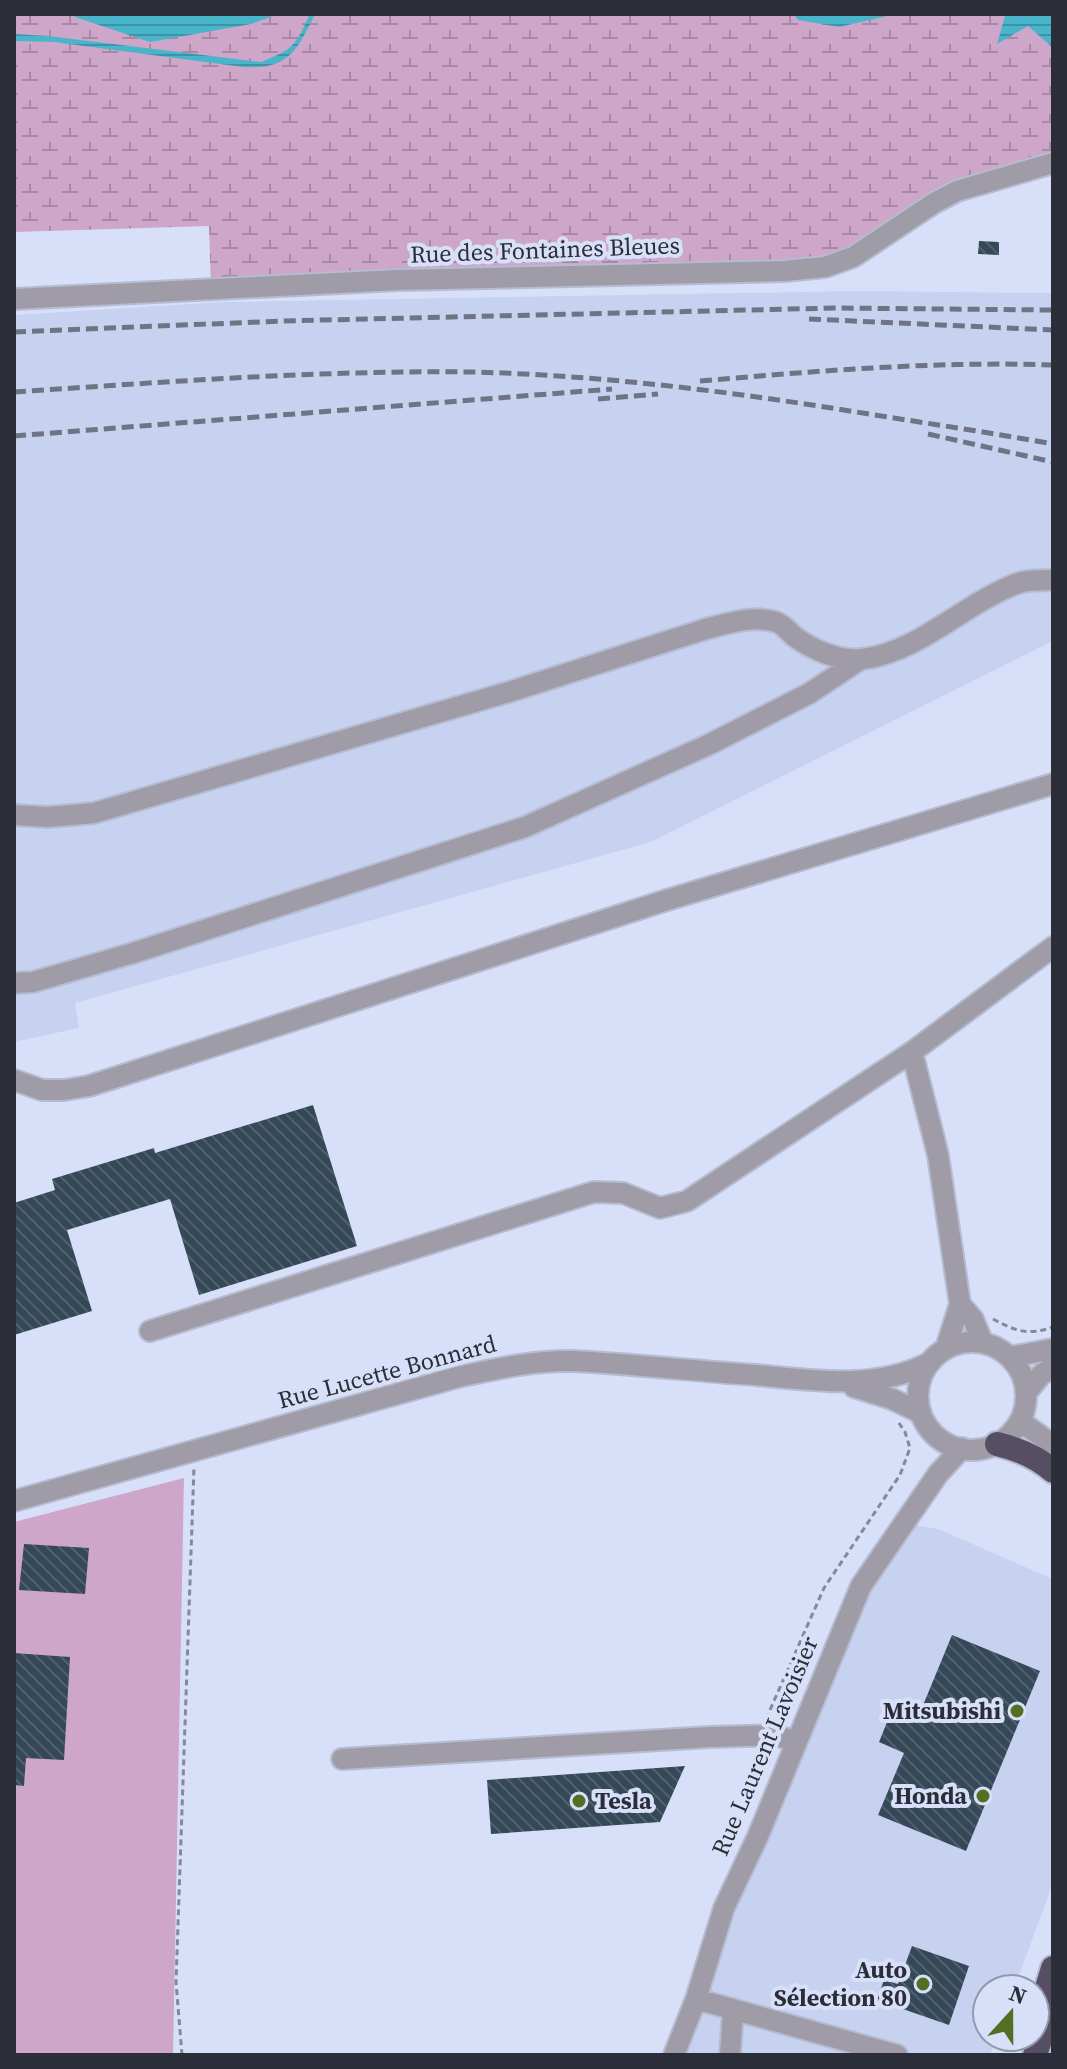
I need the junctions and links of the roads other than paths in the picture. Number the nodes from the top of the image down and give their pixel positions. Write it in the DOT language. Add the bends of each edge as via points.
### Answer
graph roads {
  1 [pos="1053,163"];
  2 [pos="14,299"];
  3 [pos="1053,580"];
  4 [pos="861,659"];
  5 [pos="1053,784"];
  6 [pos="14,815"];
  7 [pos="1053,947"];
  8 [pos="14,983"];
  9 [pos="912,1052"];
  10 [pos="14,1080"];
  11 [pos="960,1304"];
  12 [pos="150,1331"];
  13 [pos="983,1343"];
  14 [pos="946,1348"];
  15 [pos="1053,1349"];
  16 [pos="1010,1357"];
  17 [pos="929,1363"];
  18 [pos="1053,1366"];
  19 [pos="830,1381"];
  20 [pos="1026,1393"];
  21 [pos="921,1413"];
  22 [pos="1020,1421"];
  23 [pos="936,1436"];
  24 [pos="997,1444"];
  25 [pos="1053,1445"];
  26 [pos="962,1448"];
  27 [pos="1053,1471"];
  28 [pos="938,1474"];
  29 [pos="14,1501"];
  30 [pos="796,1743"];
  31 [pos="342,1759"];
  32 [pos="696,1999"];
  33 [pos="1053,2002"];
  34 [pos="733,2009"];
  35 [pos="674,2055"];
  36 [pos="730,2055"];
  37 [pos="897,2055"];
  38 [pos="1035,2055"];
  1 -- 2 [label="street, Rue des Fontaines Bleues" via="957,191 853,257 825,267"];
  3 -- 4 [label="street" via="1023,582 997,592 923,637"];
  4 -- 6 [label="street" via="811,647 778,622 737,622 94,813"];
  4 -- 8 [label="street" via="810,693 525,827 133,953"];
  5 -- 10 [label="street" via="667,900 89,1086 42,1090"];
  7 -- 9 [label="street"];
  9 -- 11 [label="street" via="938,1155"];
  9 -- 12 [label="street" via="687,1201 660,1208 623,1193 594,1192"];
  11 -- 13 [label="street"];
  11 -- 14 [label="street"];
  13 -- 14 [label="street"];
  13 -- 16 [label="street"];
  14 -- 17 [label="street"];
  15 -- 16 [label="street"];
  16 -- 20 [label="street" via="1022,1373"];
  17 -- 19 [label="street, Rue Lucette Bonnard" via="876,1381"];
  17 -- 21 [label="street" via="918,1396"];
  18 -- 20 [label="street"];
  19 -- 21 [label="street, Rue Lucette Bonnard"];
  19 -- 29 [label="street, Rue Lucette Bonnard" via="570,1361 515,1365"];
  20 -- 22 [label="street"];
  21 -- 23 [label="street"];
  22 -- 24 [label="street"];
  22 -- 25 [label="street"];
  23 -- 26 [label="street"];
  23 -- 28 [label="street"];
  24 -- 26 [label="street"];
  24 -- 27 [label="highway" via="1031,1455"];
  26 -- 28 [label="street, Rue Laurent Lavoisier"];
  28 -- 30 [label="street, Rue Laurent Lavoisier" via="861,1586"];
  30 -- 31 [label="street" via="777,1735"];
  30 -- 32 [label="street, Rue Laurent Lavoisier" via="724,1908"];
  32 -- 34 [label="street"];
  32 -- 35 [label="street, Rue Laurent Lavoisier"];
  33 -- 38 [label="highway"];
  34 -- 36 [label="street"];
  34 -- 37 [label="street"];
}
